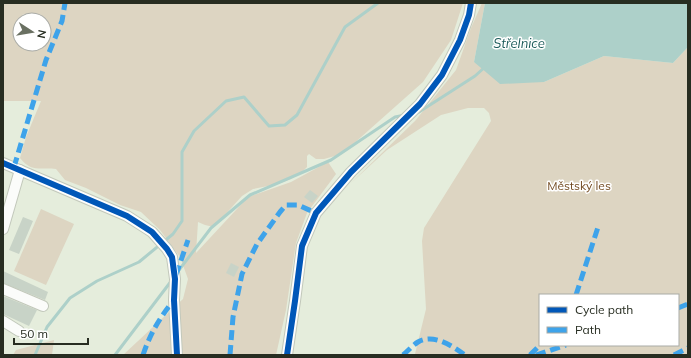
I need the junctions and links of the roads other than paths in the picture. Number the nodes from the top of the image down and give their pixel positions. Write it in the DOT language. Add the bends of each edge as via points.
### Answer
graph roads {
  1 [pos="471,3"];
  2 [pos="3,163"];
  3 [pos="20,170"];
  4 [pos="7,196"];
  5 [pos="3,229"];
  6 [pos="3,288"];
  7 [pos="42,306"];
  8 [pos="3,321"];
  9 [pos="19,331"];
  10 [pos="177,355"];
  11 [pos="286,355"];
  1 -- 11 [label="street" via="460,40 442,75 420,104 351,172 316,213 302,246"];
  2 -- 3 [label="street"];
  3 -- 4 [label="street"];
  3 -- 10 [label="street" via="127,216 152,232 167,249 172,257 175,279"];
  4 -- 5 [label="street"];
  6 -- 7 [label="street"];
  8 -- 9 [label="street"];
}
